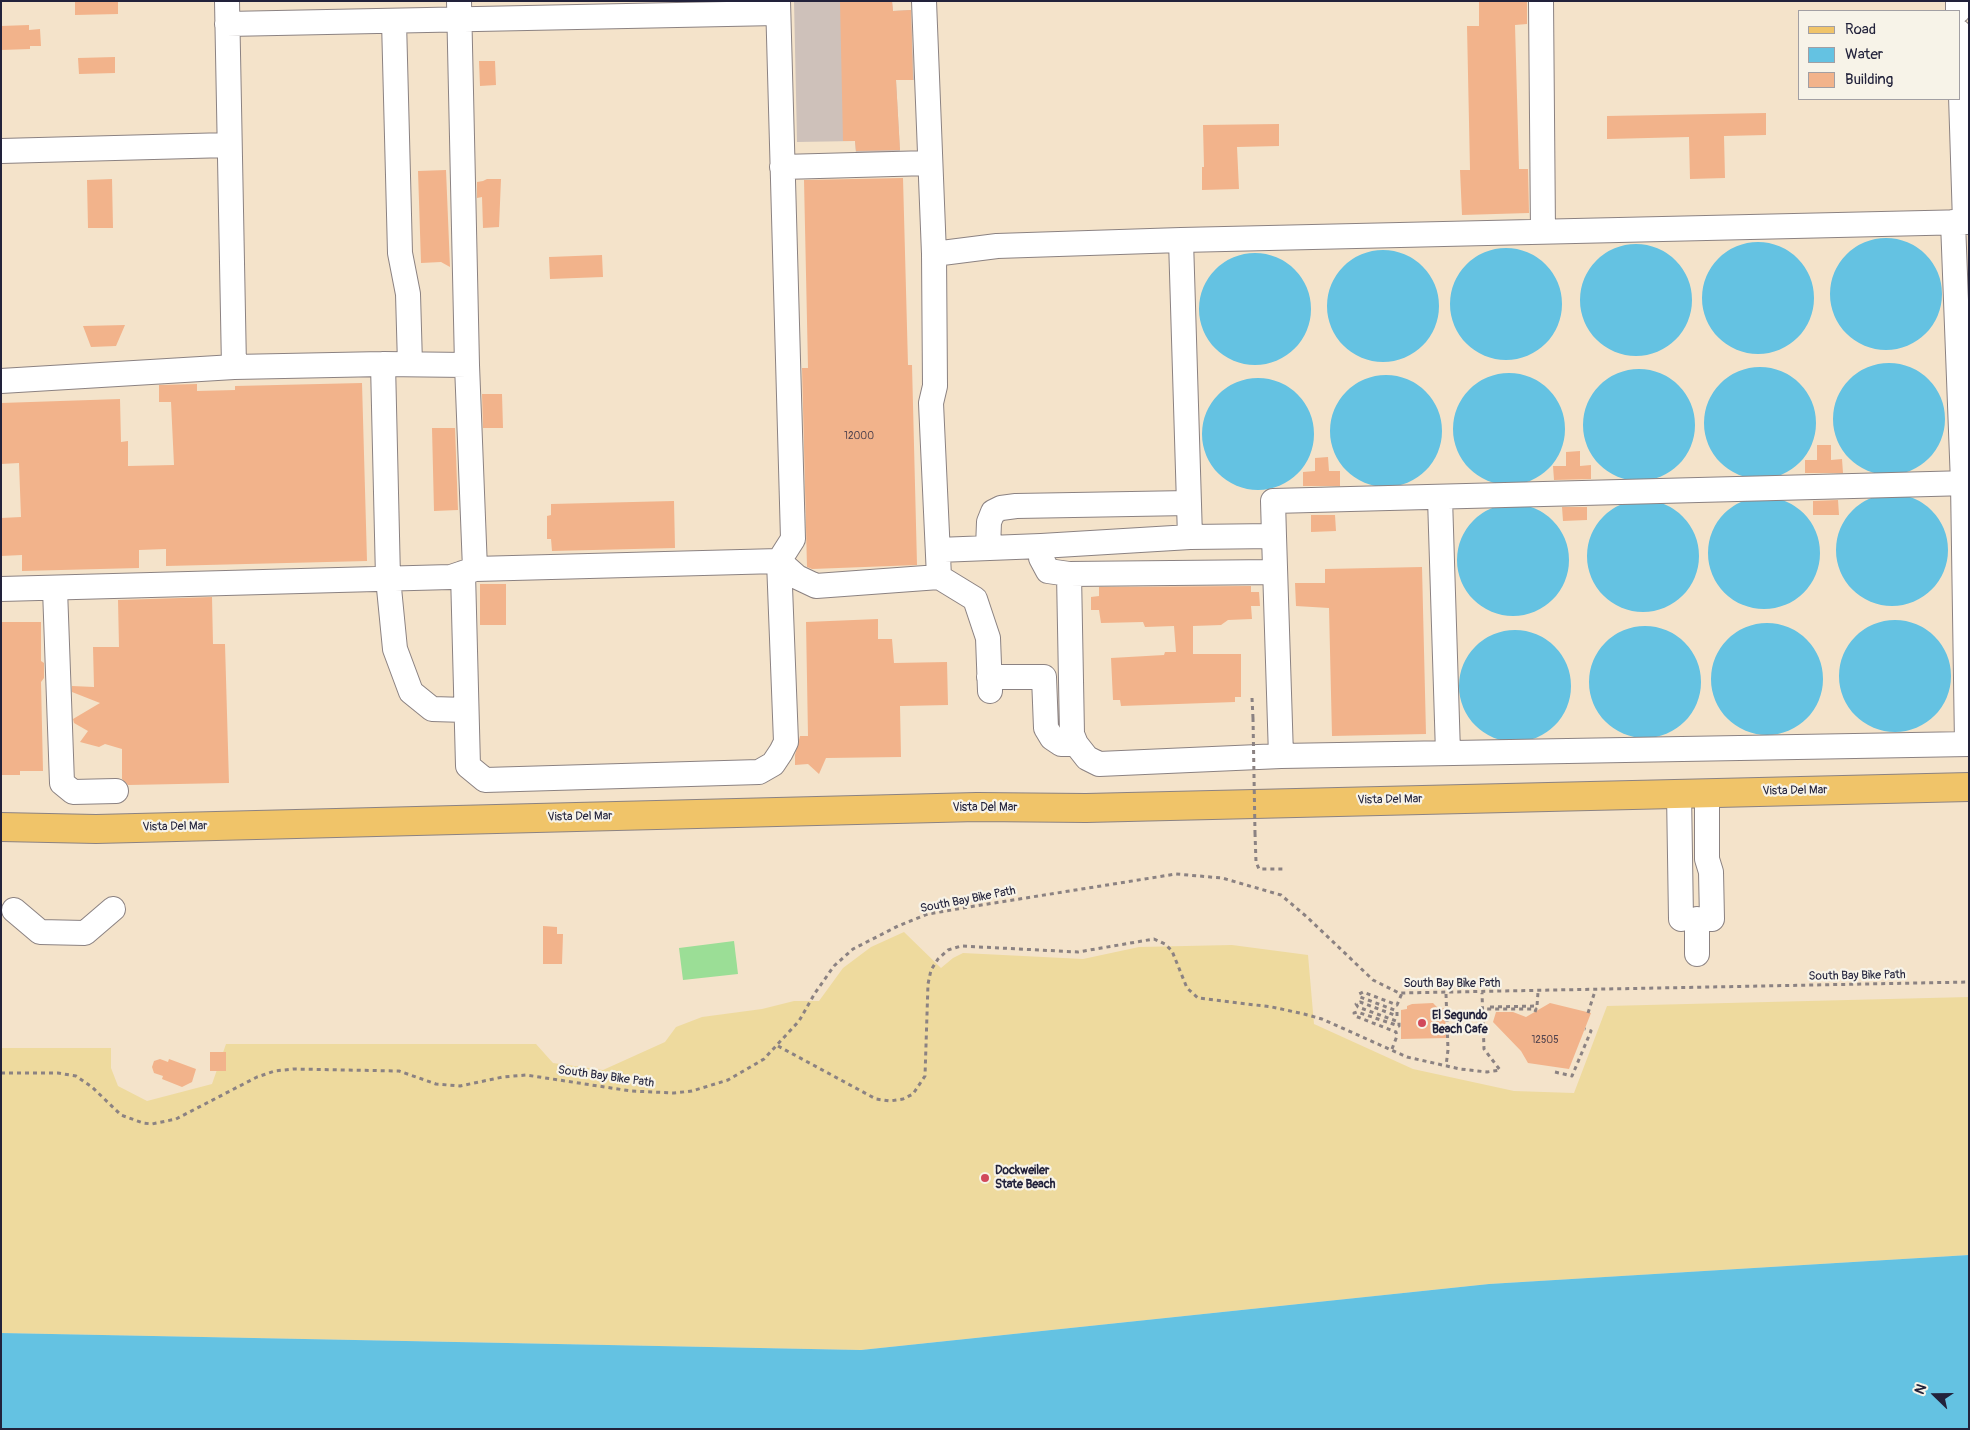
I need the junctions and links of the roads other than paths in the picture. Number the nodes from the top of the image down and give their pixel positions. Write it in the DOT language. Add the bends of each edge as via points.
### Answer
graph roads {
  1 [pos="924,1"];
  2 [pos="1541,1"];
  3 [pos="778,7"];
  4 [pos="459,10"];
  5 [pos="227,13"];
  6 [pos="394,21"];
  7 [pos="1960,95"];
  8 [pos="230,145"];
  9 [pos="1,150"];
  10 [pos="930,163"];
  11 [pos="782,167"];
  12 [pos="1962,222"];
  13 [pos="1543,231"];
  14 [pos="1181,240"];
  15 [pos="934,254"];
  16 [pos="383,364"];
  17 [pos="410,364"];
  18 [pos="467,365"];
  19 [pos="234,368"];
  20 [pos="1,381"];
  21 [pos="1966,483"];
  22 [pos="1440,498"];
  23 [pos="1189,503"];
  24 [pos="1274,536"];
  25 [pos="1190,537"];
  26 [pos="1041,546"];
  27 [pos="988,548"];
  28 [pos="938,550"];
  29 [pos="780,562"];
  30 [pos="469,571"];
  31 [pos="1275,572"];
  32 [pos="1069,574"];
  33 [pos="940,576"];
  34 [pos="388,578"];
  35 [pos="55,589"];
  36 [pos="1,590"];
  37 [pos="466,710"];
  38 [pos="1076,744"];
  39 [pos="1968,744"];
  40 [pos="1448,753"];
  41 [pos="1281,756"];
  42 [pos="1969,787"];
  43 [pos="116,791"];
  44 [pos="1679,793"];
  45 [pos="1708,793"];
  46 [pos="1,827"];
  47 [pos="113,909"];
  48 [pos="14,910"];
  49 [pos="1697,919"];
  50 [pos="1697,954"];
  1 -- 10 [label="lane"];
  2 -- 13 [label="lane"];
  3 -- 4 [label="lane"];
  3 -- 11 [label="lane"];
  4 -- 6 [label="lane"];
  4 -- 18 [label="lane"];
  5 -- 6 [label="lane"];
  5 -- 8 [label="lane"];
  6 -- 17 [label="lane" via="400,252 408,294"];
  7 -- 12 [label="lane"];
  8 -- 9 [label="lane"];
  8 -- 19 [label="lane"];
  10 -- 11 [label="lane"];
  10 -- 15 [label="lane"];
  11 -- 29 [label="lane" via="793,539"];
  12 -- 13 [label="lane"];
  12 -- 21 [label="lane"];
  13 -- 14 [label="lane"];
  14 -- 15 [label="lane" via="997,246"];
  14 -- 23 [label="lane"];
  15 -- 28 [label="lane" via="935,386 931,403"];
  16 -- 17 [label="lane"];
  16 -- 19 [label="lane"];
  16 -- 34 [label="lane"];
  17 -- 18 [label="lane"];
  18 -- 30 [label="lane"];
  19 -- 20 [label="lane"];
  21 -- 22 [label="lane"];
  21 -- 39 [label="lane"];
  22 -- 24 [label="lane" via="1273,501"];
  22 -- 40 [label="lane"];
  23 -- 25 [label="lane"];
  23 -- 27 [label="lane" via="1001,508 993,512 989,522"];
  24 -- 25 [label="lane"];
  24 -- 31 [label="lane"];
  25 -- 26 [label="lane"];
  26 -- 27 [label="lane"];
  26 -- 32 [label="lane" via="1041,558 1048,571"];
  27 -- 28 [label="lane"];
  28 -- 33 [label="lane"];
  29 -- 30 [label="lane"];
  29 -- 33 [label="lane" via="797,577 816,586"];
  29 -- 37 [label="lane" via="786,742 773,764 759,772 485,780 468,766"];
  30 -- 34 [label="lane" via="451,577"];
  30 -- 37 [label="lane"];
  31 -- 32 [label="lane"];
  31 -- 41 [label="lane"];
  32 -- 38 [label="lane" via="1072,734"];
  33 -- 38 [label="lane" via="975,599 988,638 990,684 1044,677 1046,728 1061,744"];
  34 -- 35 [label="lane"];
  34 -- 37 [label="lane" via="395,649 411,692 432,709"];
  35 -- 36 [label="lane"];
  35 -- 43 [label="lane" via="62,783 73,792"];
  38 -- 41 [label="lane" via="1086,758 1099,764"];
  39 -- 40 [label="lane"];
  40 -- 41 [label="lane"];
  42 -- 45 [label="main road, Vista Del Mar"];
  44 -- 45 [label="main road, Vista Del Mar"];
  44 -- 46 [label="main road, Vista Del Mar" via="96,829"];
  44 -- 49 [label="lane"];
  45 -- 49 [label="lane" via="1708,859 1712,872"];
  47 -- 48 [label="lane" via="85,932 40,932"];
  49 -- 50 [label="lane"];
}
